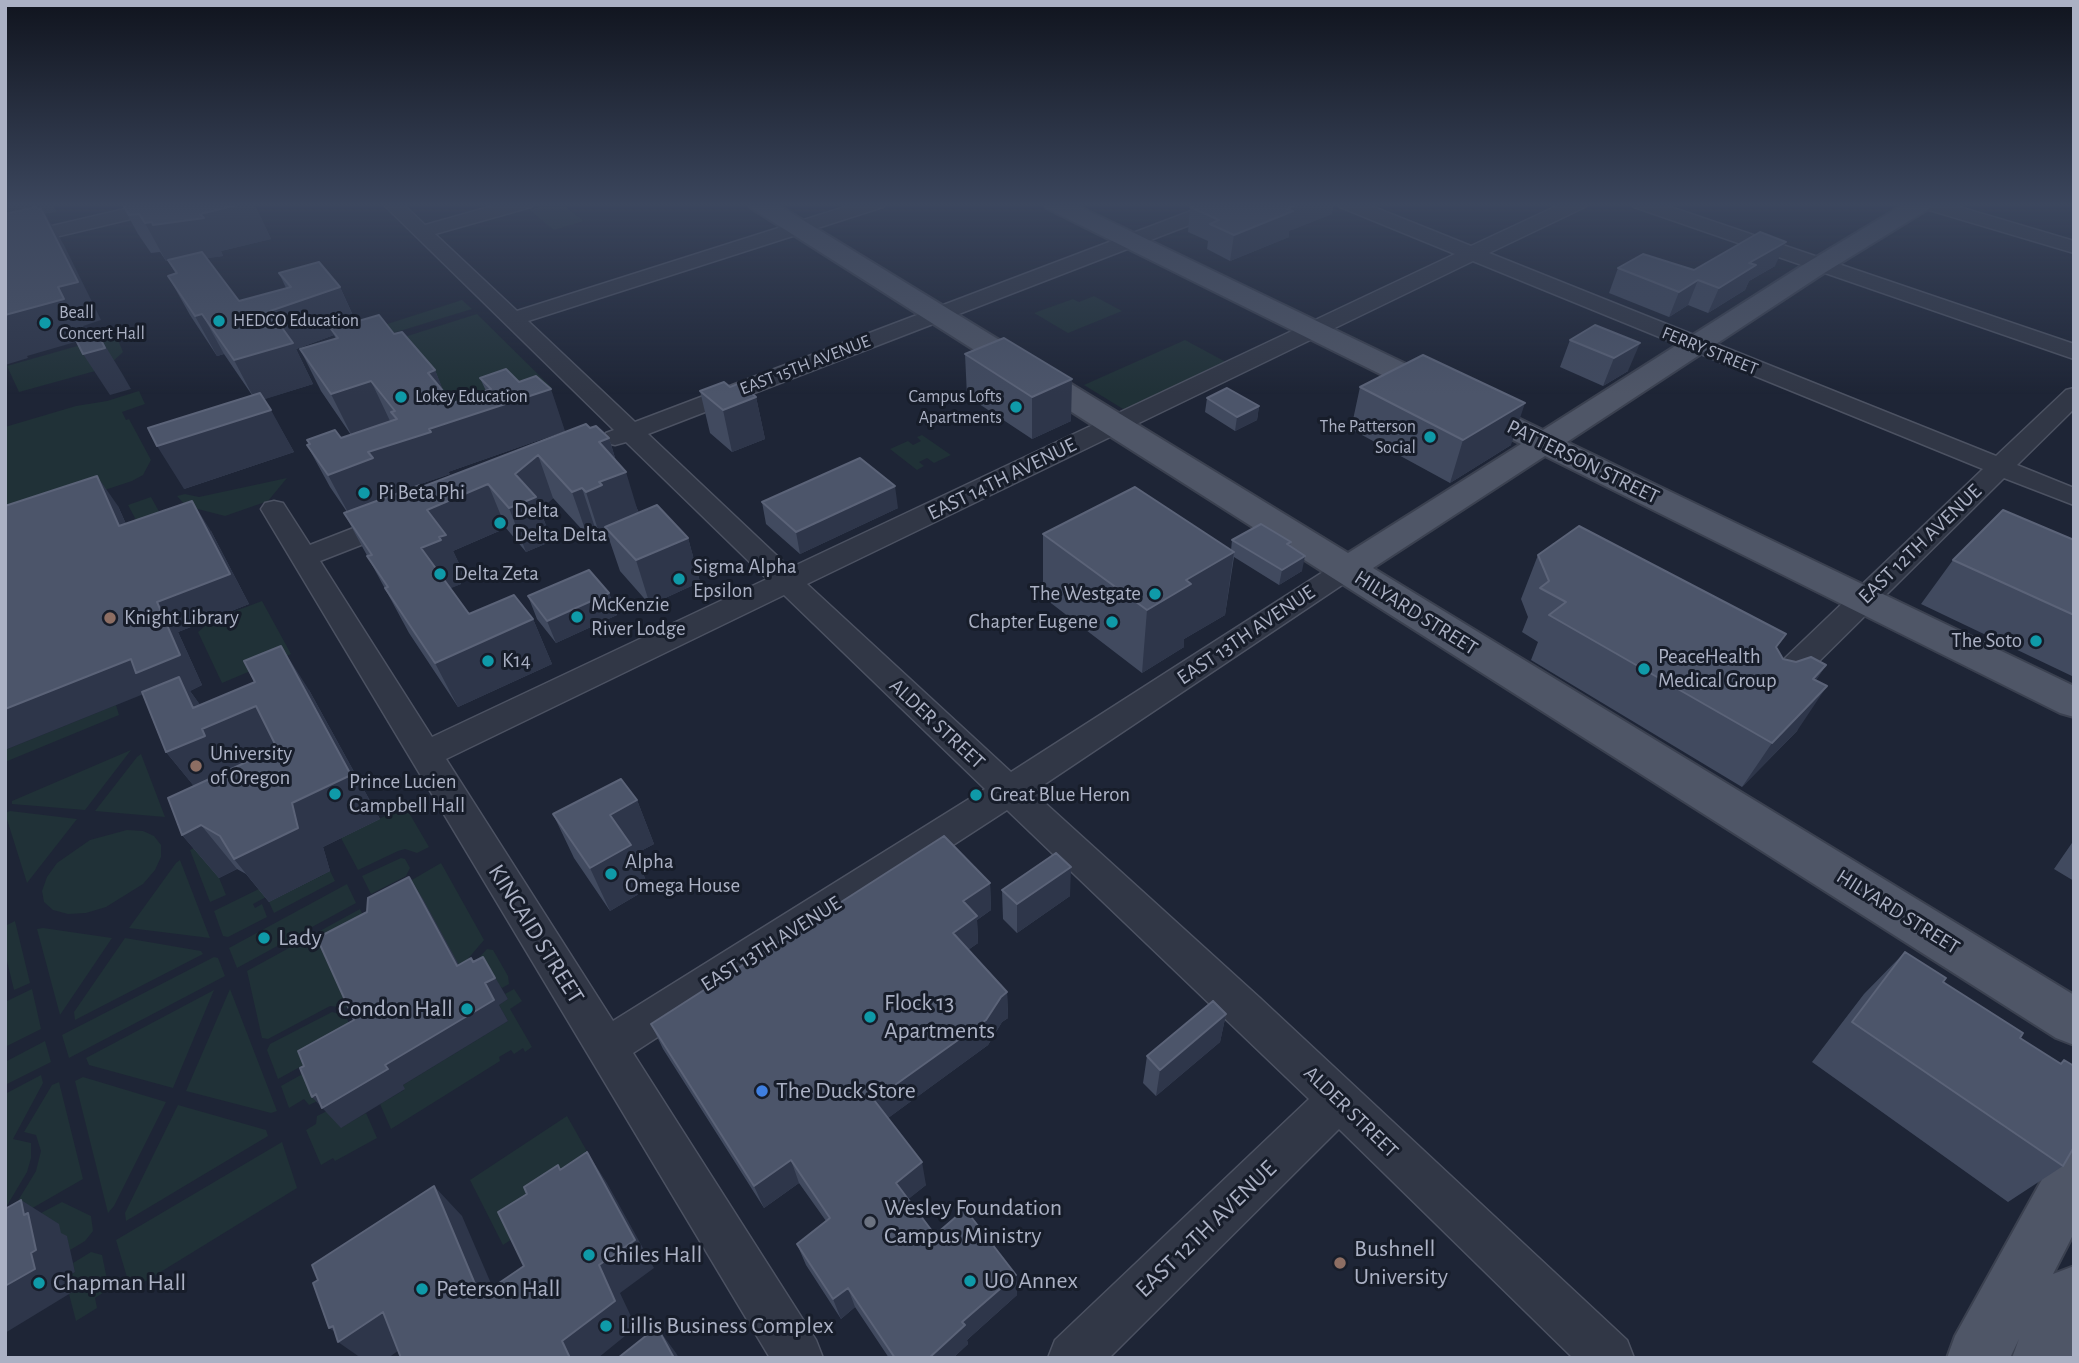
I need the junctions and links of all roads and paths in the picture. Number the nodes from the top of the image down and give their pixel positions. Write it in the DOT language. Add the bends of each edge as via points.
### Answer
graph roads {
  1 [pos="458,267"];
  2 [pos="678,267"];
  3 [pos="861,267"];
  4 [pos="1063,267"];
  5 [pos="1183,267"];
  6 [pos="1447,267"];
  7 [pos="1505,267"];
  8 [pos="1818,267"];
  9 [pos="1825,267"];
  10 [pos="938,314"];
  11 [pos="513,319"];
  12 [pos="1314,330"];
  13 [pos="1698,346"];
  14 [pos="2074,352"];
  15 [pos="2074,395"];
  16 [pos="1116,426"];
  17 [pos="631,432"];
  18 [pos="1544,444"];
  19 [pos="595,445"];
  20 [pos="1999,467"];
  21 [pos="2074,497"];
  22 [pos="274,509"];
  23 [pos="415,514"];
  24 [pos="304,557"];
  25 [pos="1346,569"];
  26 [pos="788,582"];
  27 [pos="1863,599"];
  28 [pos="1767,693"];
  29 [pos="2074,703"];
  30 [pos="425,755"];
  31 [pos="1008,791"];
  32 [pos="2074,1022"];
  33 [pos="606,1048"];
  34 [pos="1338,1098"];
  35 [pos="2074,1175"];
  36 [pos="2074,1295"];
  37 [pos="798,1358"];
  38 [pos="1073,1358"];
  39 [pos="1609,1358"];
  40 [pos="1978,1358"];
  41 [pos="2042,1358"];
  1 -- 11 [label="street, ALDER STREET"];
  2 -- 11 [label="street"];
  3 -- 10 [label="main road, HILYARD STREET"];
  4 -- 10 [label="street, EAST 15TH AVENUE"];
  5 -- 12 [label="main road, PATTERSON STREET"];
  6 -- 12 [label="street, EAST 14TH AVENUE"];
  7 -- 13 [label="street, FERRY STREET"];
  8 -- 13 [label="main road, EAST 13TH AVENUE"];
  9 -- 14 [label="street"];
  10 -- 16 [label="main road, HILYARD STREET"];
  10 -- 17 [label="street, EAST 15TH AVENUE"];
  11 -- 17 [label="street, ALDER STREET"];
  12 -- 16 [label="street, EAST 14TH AVENUE"];
  12 -- 18 [label="main road, PATTERSON STREET"];
  13 -- 18 [label="main road, EAST 13TH AVENUE"];
  13 -- 20 [label="street, FERRY STREET"];
  15 -- 20 [label="street, EAST 12TH AVENUE"];
  16 -- 25 [label="main road, HILYARD STREET"];
  16 -- 26 [label="street, EAST 14TH AVENUE"];
  17 -- 19 [label="street, EAST 15TH AVENUE"];
  17 -- 26 [label="street, ALDER STREET"];
  18 -- 25 [label="main road, EAST 13TH AVENUE"];
  18 -- 27 [label="main road, PATTERSON STREET"];
  20 -- 21 [label="street, FERRY STREET"];
  20 -- 27 [label="street, EAST 12TH AVENUE"];
  22 -- 24 [label="street, KINCAID STREET"];
  23 -- 24 [label="street"];
  24 -- 30 [label="street, KINCAID STREET"];
  25 -- 31 [label="street, EAST 13TH AVENUE"];
  25 -- 32 [label="main road, HILYARD STREET" via="1686,767"];
  26 -- 30 [label="street, EAST 14TH AVENUE"];
  26 -- 31 [label="street, ALDER STREET"];
  27 -- 28 [label="street, EAST 12TH AVENUE"];
  27 -- 29 [label="main road, PATTERSON STREET"];
  30 -- 33 [label="street, KINCAID STREET"];
  31 -- 33 [label="street, EAST 13TH AVENUE"];
  31 -- 34 [label="street, ALDER STREET"];
  33 -- 37 [label="street, KINCAID STREET"];
  34 -- 38 [label="street, EAST 12TH AVENUE"];
  34 -- 39 [label="street, ALDER STREET"];
  35 -- 40 [label="main road"];
  36 -- 41 [label="main road"];
}
